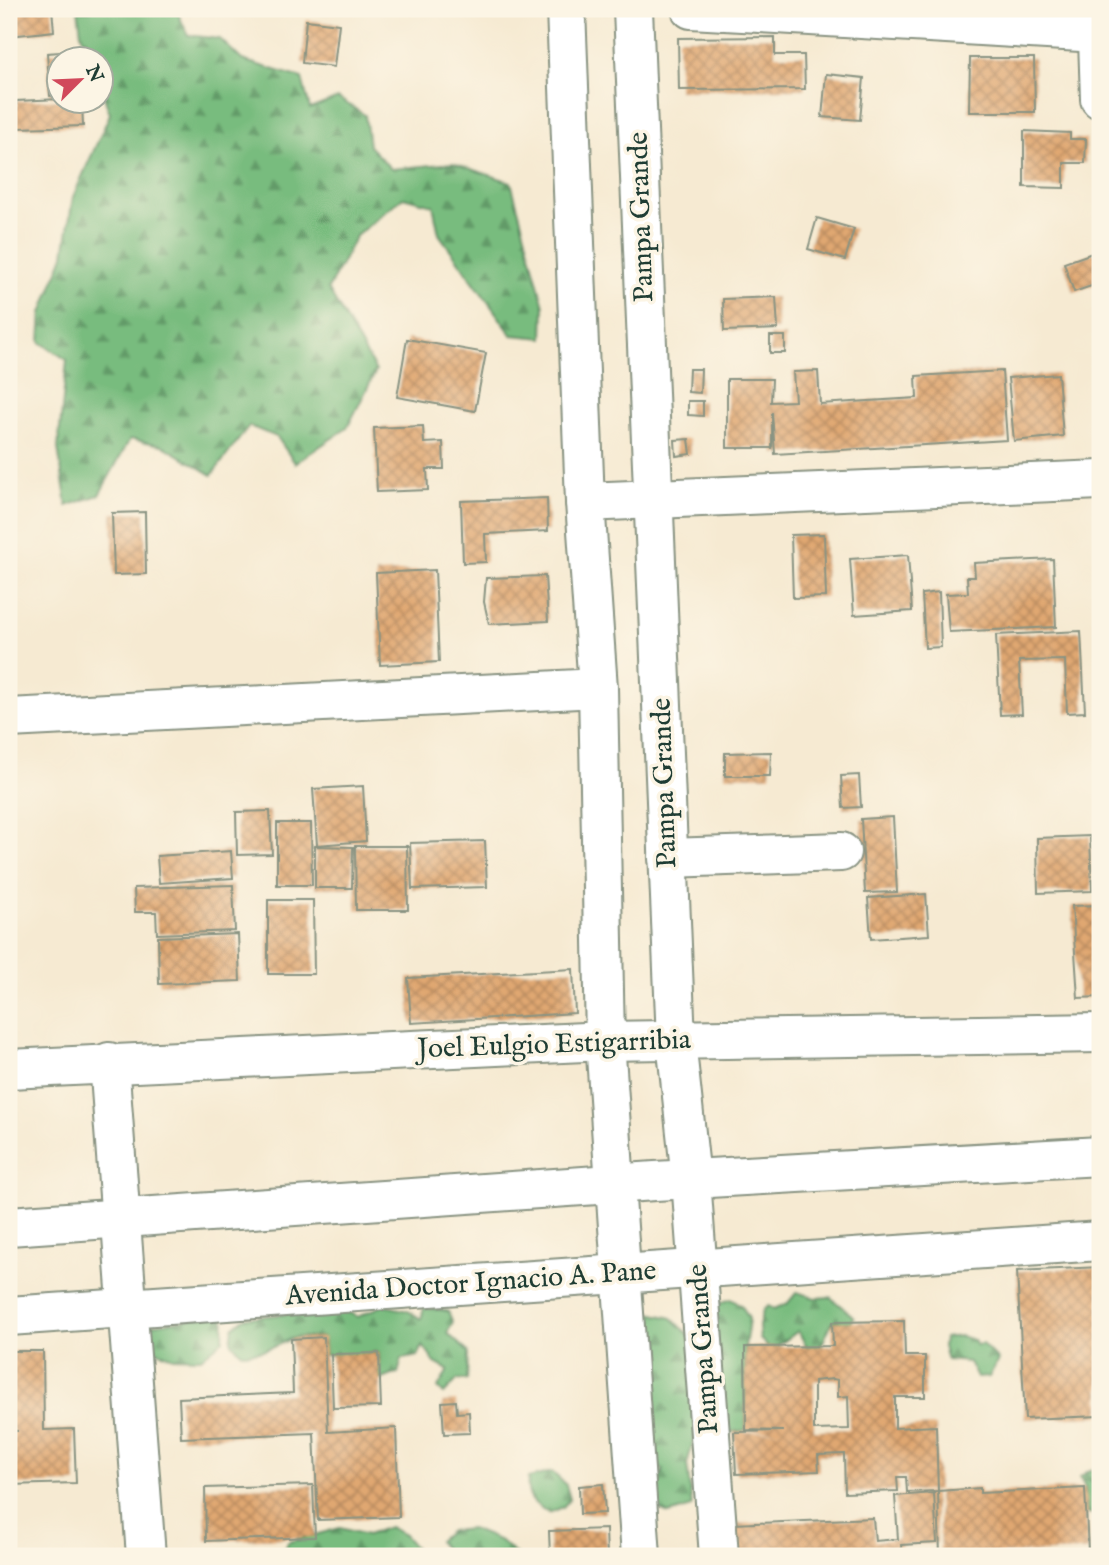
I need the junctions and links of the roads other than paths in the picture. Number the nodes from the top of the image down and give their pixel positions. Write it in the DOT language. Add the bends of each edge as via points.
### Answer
graph roads {
  1 [pos="566,9"];
  2 [pos="633,9"];
  3 [pos="691,9"];
  4 [pos="1097,21"];
  5 [pos="1100,99"];
  6 [pos="1100,480"];
  7 [pos="653,499"];
  8 [pos="585,502"];
  9 [pos="598,688"];
  10 [pos="9,718"];
  11 [pos="841,852"];
  12 [pos="668,858"];
  13 [pos="1100,1033"];
  14 [pos="605,1041"];
  15 [pos="676,1041"];
  16 [pos="109,1062"];
  17 [pos="9,1069"];
  18 [pos="1100,1156"];
  19 [pos="691,1179"];
  20 [pos="616,1183"];
  21 [pos="122,1218"];
  22 [pos="9,1226"];
  23 [pos="1100,1241"];
  24 [pos="698,1269"];
  25 [pos="624,1273"];
  26 [pos="129,1308"];
  27 [pos="9,1316"];
  28 [pos="146,1556"];
  29 [pos="641,1556"];
  30 [pos="719,1556"];
  1 -- 8 [label="street"];
  2 -- 7 [label="street, Pampa Grande"];
  3 -- 4 [label="street"];
  4 -- 5 [label="street"];
  6 -- 7 [label="street"];
  7 -- 8 [label="street"];
  7 -- 12 [label="street, Pampa Grande"];
  8 -- 9 [label="street"];
  9 -- 10 [label="street"];
  9 -- 14 [label="street"];
  11 -- 12 [label="street"];
  12 -- 15 [label="street, Pampa Grande"];
  13 -- 15 [label="street, Joel Eulgio Estigarribia"];
  14 -- 15 [label="street, Joel Eulgio Estigarribia"];
  14 -- 16 [label="street, Joel Eulgio Estigarribia"];
  14 -- 20 [label="street"];
  15 -- 19 [label="street, Pampa Grande"];
  16 -- 17 [label="street, Joel Eulgio Estigarribia"];
  16 -- 21 [label="street"];
  18 -- 19 [label="street"];
  19 -- 20 [label="street"];
  19 -- 24 [label="street, Pampa Grande"];
  20 -- 21 [label="street"];
  20 -- 25 [label="street"];
  21 -- 22 [label="street"];
  21 -- 26 [label="street"];
  23 -- 24 [label="street, Avenida Doctor Ignacio A. Pane"];
  24 -- 25 [label="street, Avenida Doctor Ignacio A. Pane"];
  24 -- 30 [label="street, Pampa Grande"];
  25 -- 26 [label="street, Avenida Doctor Ignacio A. Pane"];
  25 -- 29 [label="street"];
  26 -- 27 [label="street, Avenida Doctor Ignacio A. Pane"];
  26 -- 28 [label="street"];
}
